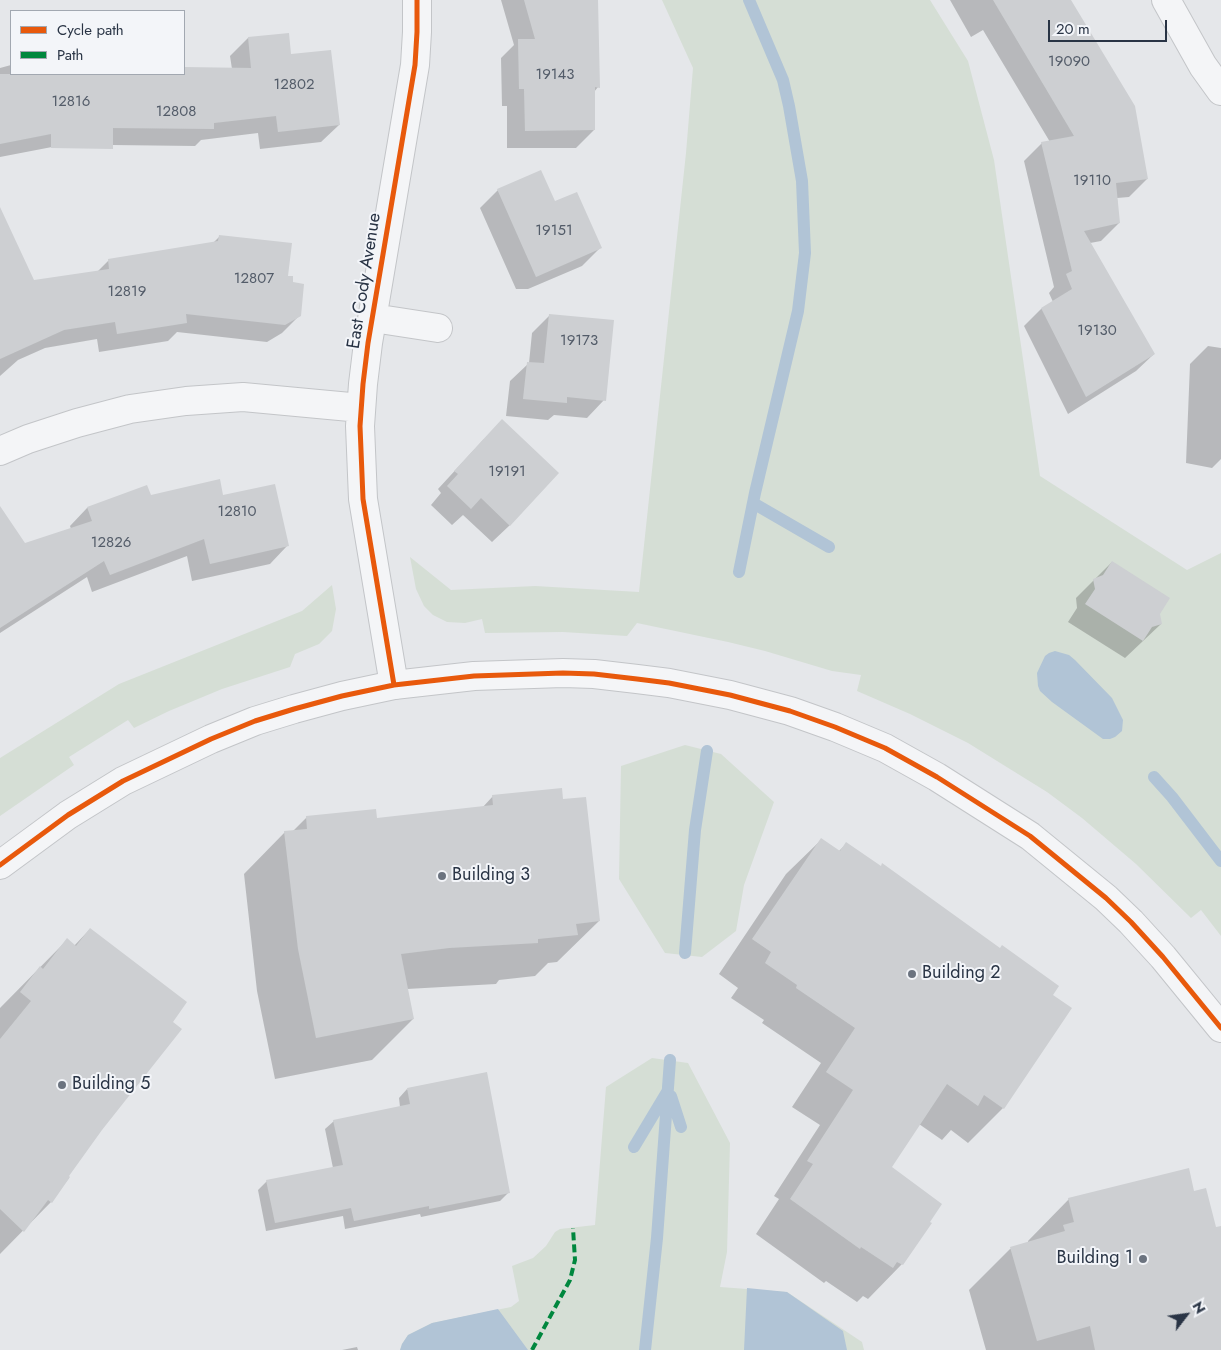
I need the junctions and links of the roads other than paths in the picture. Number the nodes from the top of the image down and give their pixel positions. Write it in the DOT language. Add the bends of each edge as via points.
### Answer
graph roads {
  1 [pos="417,0"];
  2 [pos="1166,0"];
  3 [pos="1221,91"];
  4 [pos="373,318"];
  5 [pos="438,328"];
  6 [pos="361,408"];
  7 [pos="0,451"];
  8 [pos="394,685"];
  9 [pos="0,865"];
  10 [pos="1221,1028"];
  1 -- 4 [label="street, East Cody Avenue" via="415,65"];
  2 -- 3 [label="street"];
  4 -- 5 [label="street"];
  4 -- 6 [label="street, East Cody Avenue"];
  6 -- 7 [label="street" via="243,397 177,402 130,409 77,423"];
  6 -- 8 [label="street, East Cody Avenue" via="363,499"];
  8 -- 9 [label="street" via="255,721 184,751 83,805"];
  8 -- 10 [label="street" via="496,674 609,675 730,695 790,711 851,733 926,770 1015,826 1054,855 1131,922"];
}
